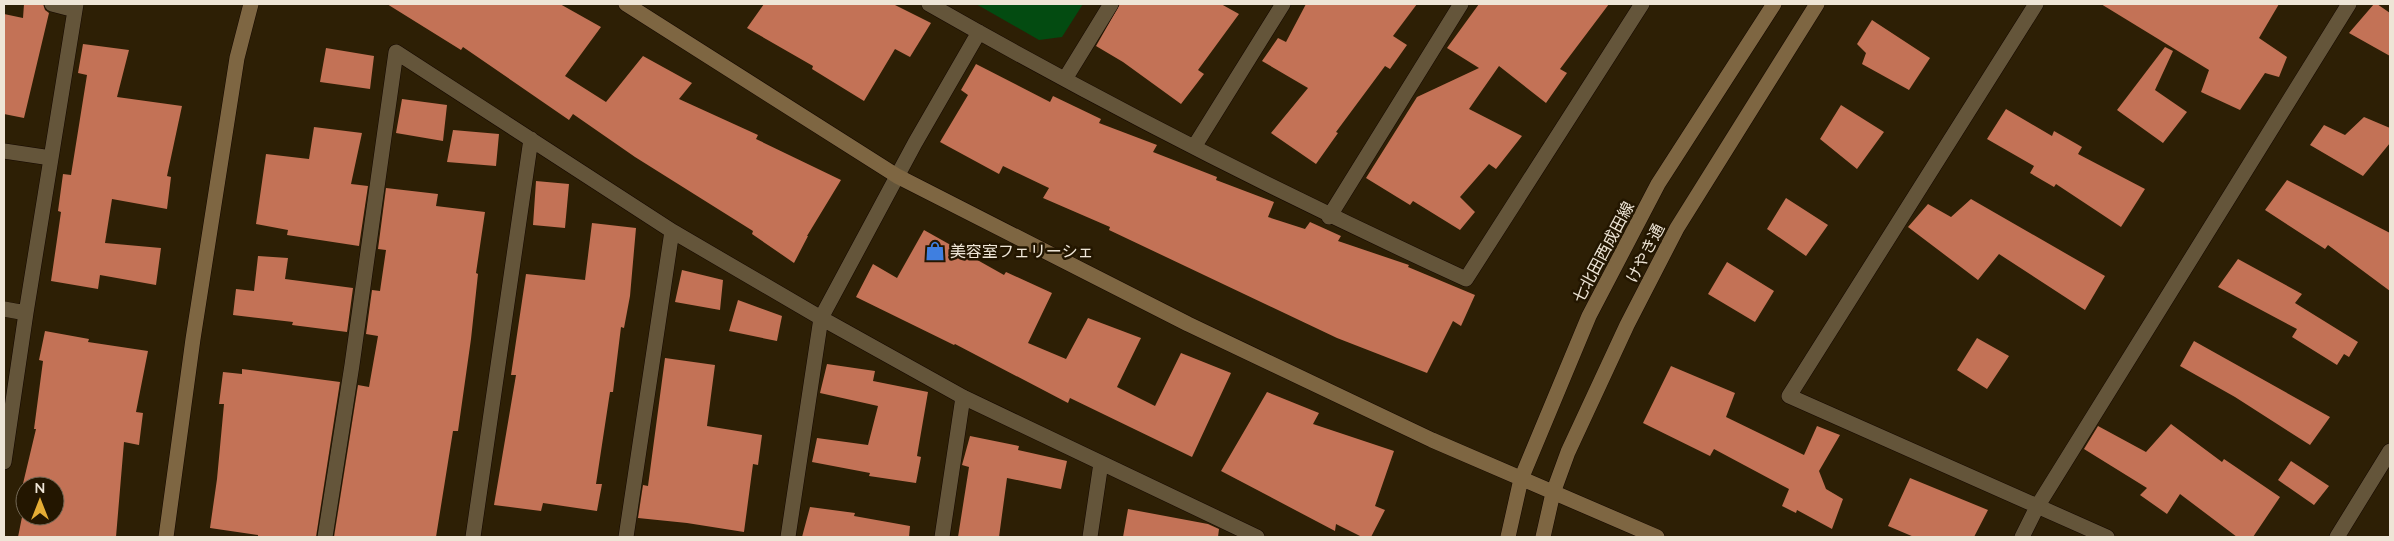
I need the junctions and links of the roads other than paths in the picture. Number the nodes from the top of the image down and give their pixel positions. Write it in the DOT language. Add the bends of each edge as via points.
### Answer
graph roads {
  1 [pos="52,4"];
  2 [pos="251,4"];
  3 [pos="626,4"];
  4 [pos="929,4"];
  5 [pos="1110,4"];
  6 [pos="1283,4"];
  7 [pos="1462,4"];
  8 [pos="1774,4"];
  9 [pos="1817,4"];
  10 [pos="2036,4"];
  11 [pos="2349,4"];
  12 [pos="1639,5"];
  13 [pos="76,7"];
  14 [pos="979,32"];
  15 [pos="1065,79"];
  16 [pos="531,140"];
  17 [pos="1194,147"];
  18 [pos="4,151"];
  19 [pos="51,158"];
  20 [pos="897,176"];
  21 [pos="1330,217"];
  22 [pos="672,231"];
  23 [pos="4,309"];
  24 [pos="26,313"];
  25 [pos="821,318"];
  26 [pos="963,396"];
  27 [pos="2390,452"];
  28 [pos="4,462"];
  29 [pos="1101,463"];
  30 [pos="1521,479"];
  31 [pos="1553,493"];
  32 [pos="2037,507"];
  33 [pos="1241,534"];
  34 [pos="166,537"];
  35 [pos="325,537"];
  36 [pos="473,537"];
  37 [pos="626,537"];
  38 [pos="788,537"];
  39 [pos="942,537"];
  40 [pos="1090,537"];
  41 [pos="1256,537"];
  42 [pos="1508,537"];
  43 [pos="1543,537"];
  44 [pos="1656,537"];
  45 [pos="2022,537"];
  46 [pos="2106,537"];
  47 [pos="2337,537"];
  1 -- 13 [label="street"];
  2 -- 34 [label="street" via="236,68"];
  3 -- 20 [label="street"];
  4 -- 14 [label="street"];
  5 -- 15 [label="street"];
  6 -- 17 [label="street"];
  7 -- 21 [label="street"];
  8 -- 30 [label="street, 七北田西成田線" via="1658,184 1589,316"];
  9 -- 31 [label="street, けやき通" via="1678,228 1627,325"];
  10 -- 32 [label="street" via="1789,396"];
  11 -- 32 [label="street"];
  12 -- 21 [label="street" via="1466,279"];
  13 -- 19 [label="street"];
  14 -- 15 [label="street"];
  14 -- 20 [label="street"];
  15 -- 17 [label="street"];
  16 -- 22 [label="street"];
  16 -- 35 [label="street" via="396,52"];
  16 -- 36 [label="street"];
  17 -- 21 [label="street"];
  18 -- 19 [label="street"];
  19 -- 24 [label="street"];
  20 -- 25 [label="street"];
  20 -- 30 [label="street" via="1188,324"];
  22 -- 25 [label="street"];
  22 -- 37 [label="street"];
  23 -- 24 [label="street"];
  24 -- 28 [label="street"];
  25 -- 26 [label="street"];
  25 -- 38 [label="street"];
  26 -- 29 [label="street"];
  26 -- 39 [label="street"];
  27 -- 47 [label="street"];
  29 -- 33 [label="street"];
  29 -- 40 [label="street"];
  30 -- 31 [label="street"];
  30 -- 42 [label="street, 七北田西成田線"];
  31 -- 43 [label="street, けやき通"];
  31 -- 44 [label="street"];
  32 -- 45 [label="street"];
  32 -- 46 [label="street"];
  33 -- 41 [label="street"];
}
